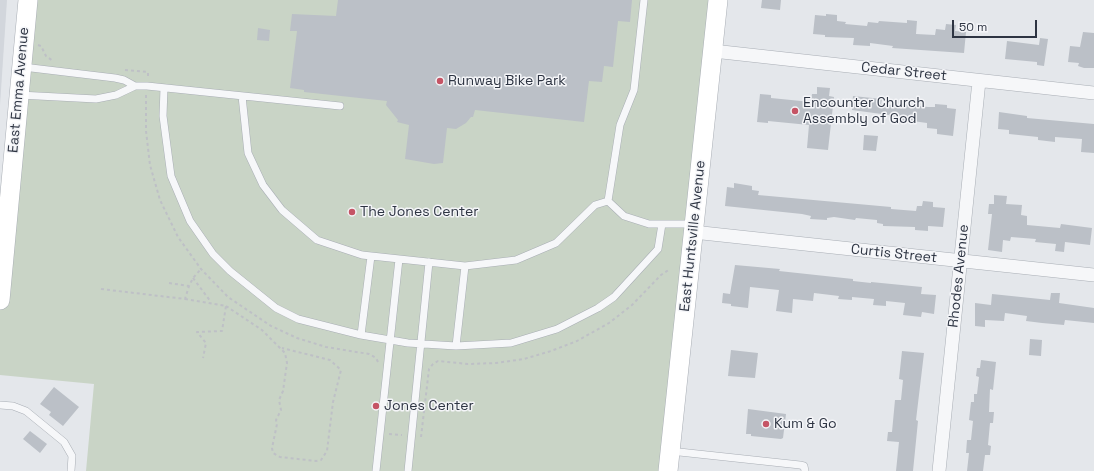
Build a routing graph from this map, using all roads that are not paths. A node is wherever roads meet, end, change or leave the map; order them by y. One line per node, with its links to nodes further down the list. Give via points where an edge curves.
1 (28, 0): 5 (main road, East Emma Avenue)
2 (644, 0): 13 (lane, via 634,90 620,125)
3 (718, 0): 4 (main road, East Huntsville Avenue)
4 (713, 51): 6 (street, Cedar Street); 15 (main road, East Huntsville Avenue)
5 (21, 66): 7 (lane, via 115,78); 10 (main road, East Emma Avenue)
6 (979, 81): 9 (street, Cedar Street); 18 (street, Rhodes Avenue)
7 (135, 86): 8 (lane); 10 (lane, via 116,95 96,99)
8 (164, 88): 11 (lane); 23 (lane, via 163,116 171,176 190,221 213,254 276,308 298,319)
9 (1094, 93)
10 (18, 95): 22 (main road, East Emma Avenue)
11 (242, 96): 12 (lane); 16 (lane, via 248,153 263,185 282,210 318,240)
12 (340, 106)
13 (608, 201): 14 (lane, via 624,216 649,224); 20 (lane, via 595,204 556,243 516,260)
14 (662, 224): 15 (lane); 26 (lane, via 658,249 614,297 598,308 557,329 511,343)
15 (694, 228): 18 (street, Curtis Street); 28 (main road, East Huntsville Avenue)
16 (370, 256): 17 (lane); 23 (lane)
17 (400, 259): 19 (lane); 24 (lane)
18 (961, 261): 21 (street, Curtis Street); 34 (street, Rhodes Avenue)
19 (429, 262): 20 (lane); 25 (lane)
20 (464, 266): 26 (lane)
21 (1094, 275)
22 (0, 300)
23 (361, 335): 24 (lane)
24 (391, 340): 25 (lane); 30 (lane)
25 (420, 344): 26 (lane); 31 (lane)
26 (456, 346)
27 (0, 405): 29 (lane, via 26,411 64,442 72,456)
28 (670, 451): 32 (main road, East Huntsville Avenue); 33 (lane, via 800,465 804,466)
29 (71, 471)
30 (376, 471)
31 (408, 471)
32 (668, 471)
33 (805, 471)
34 (939, 471)

